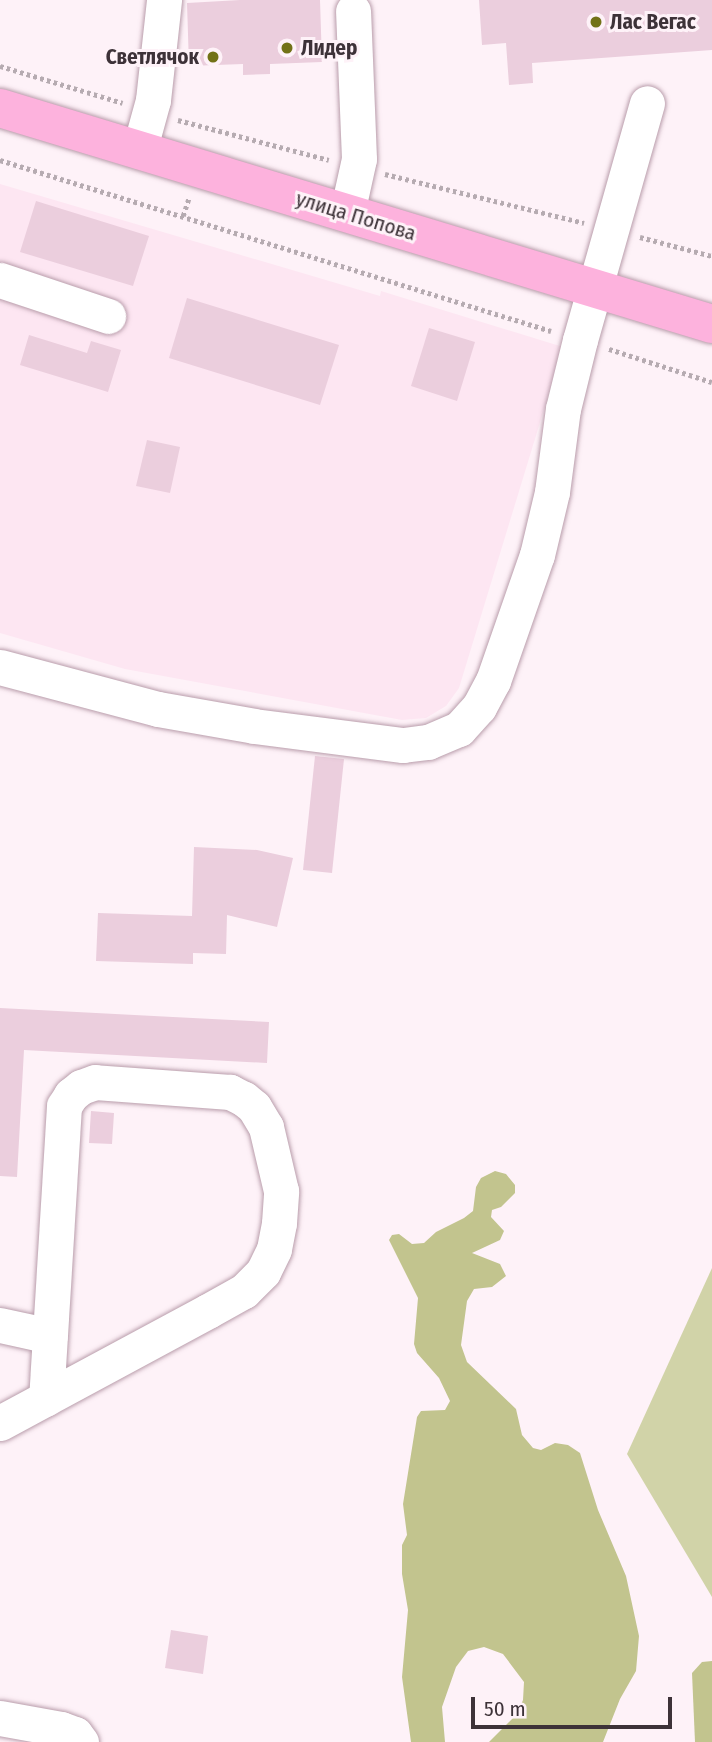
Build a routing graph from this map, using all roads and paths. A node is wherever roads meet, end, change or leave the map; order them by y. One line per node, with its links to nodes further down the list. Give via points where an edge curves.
1 (164, 0): 5 (lane, via 153,100)
2 (353, 11): 7 (lane)
3 (647, 103): 9 (lane)
4 (0, 108): 5 (main road, улица Попова)
5 (139, 151): 8 (main road, улица Попова)
6 (0, 160): 15 (path)
7 (358, 168): 8 (lane); 9 (path)
8 (347, 213): 12 (main road, улица Попова)
9 (610, 229): 10 (path); 12 (lane)
10 (712, 256)
11 (0, 280): 13 (lane)
12 (593, 287): 14 (main road, улица Попова); 15 (lane)
13 (108, 316)
14 (712, 324)
15 (580, 340): 16 (path); 17 (lane, via 537,555 492,681 479,707 459,729 428,742 403,745 254,726 158,709)
16 (712, 382)
17 (0, 667)
18 (0, 1325): 19 (lane)
19 (50, 1336): 20 (lane); 20 (lane, via 64,1106 71,1095 95,1082 230,1093 254,1107 266,1127 281,1191 274,1249 262,1272 244,1291)
20 (46, 1398): 21 (lane)
21 (0, 1423)
22 (0, 1718): 23 (lane, via 61,1729)
23 (81, 1742)

